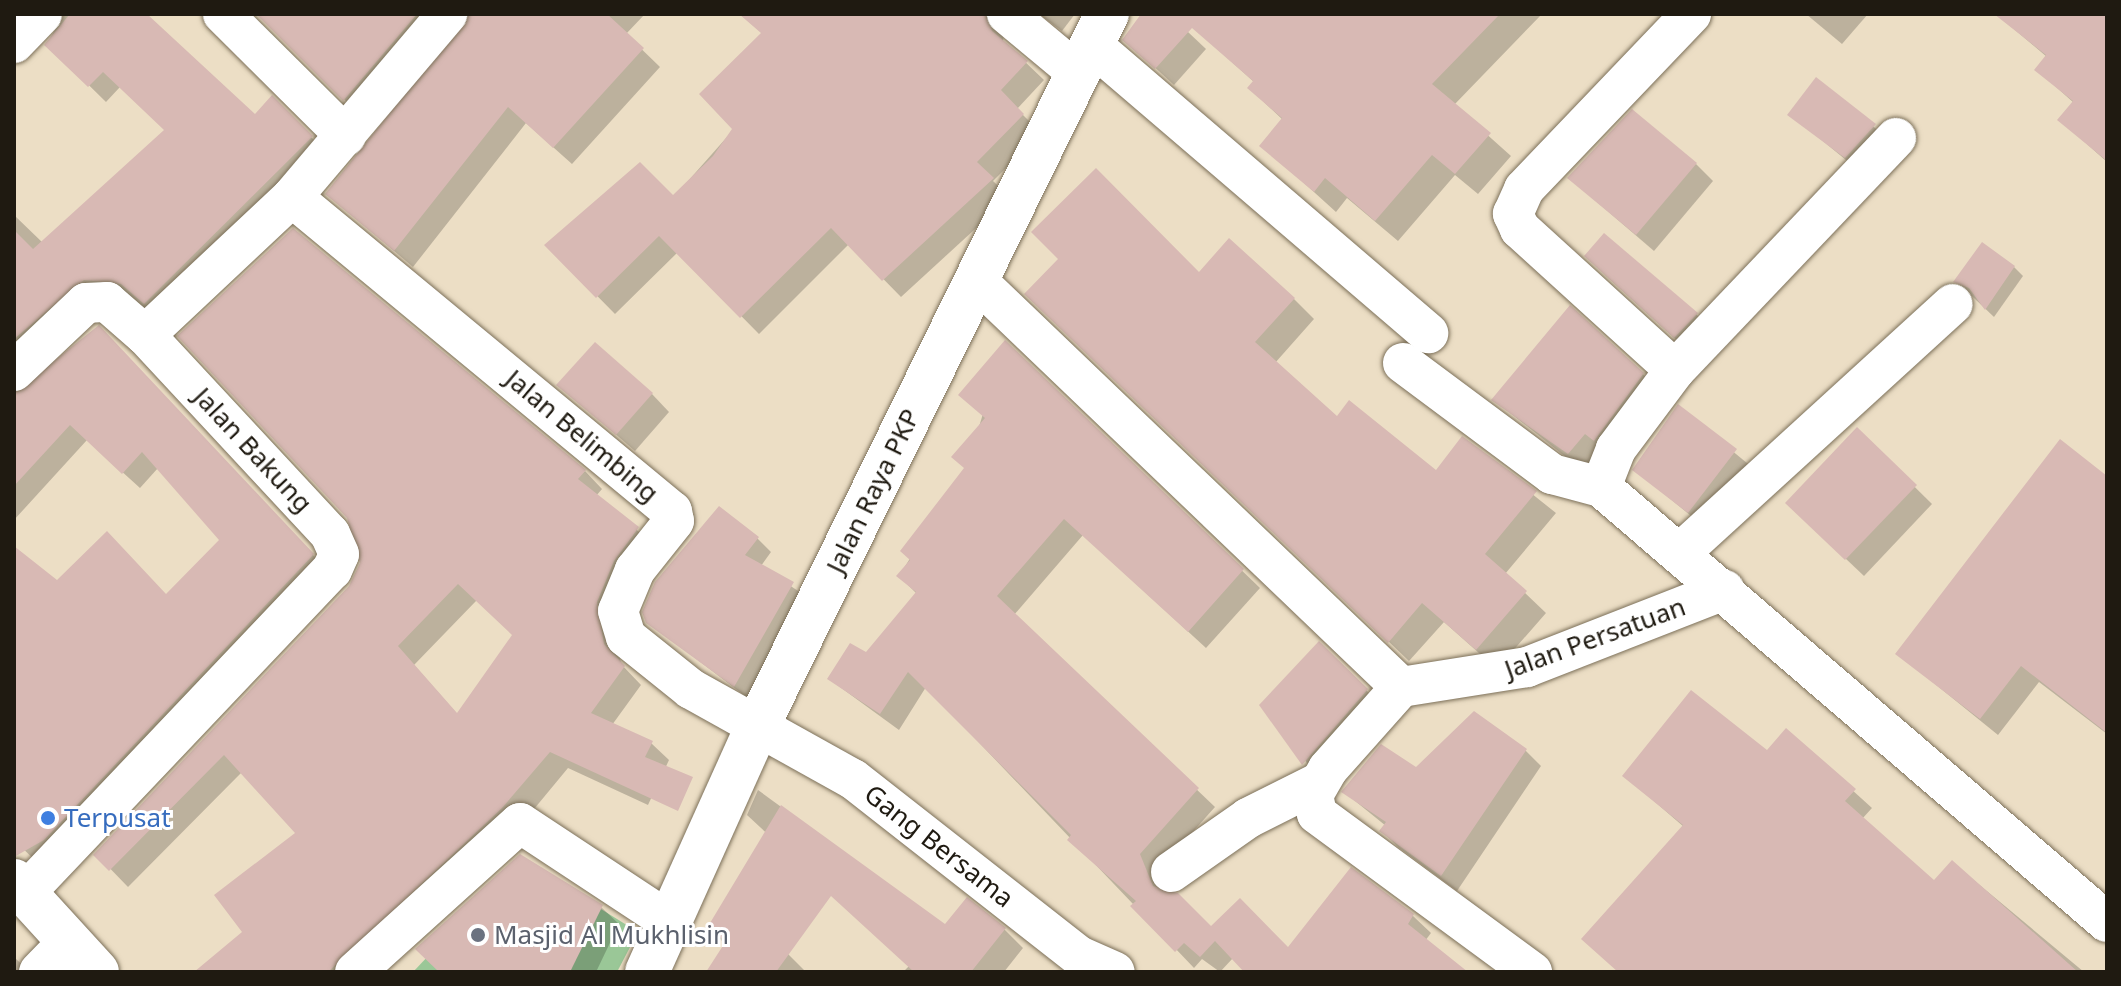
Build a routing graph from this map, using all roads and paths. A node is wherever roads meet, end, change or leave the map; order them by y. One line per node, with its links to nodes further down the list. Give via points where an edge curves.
1 (42, 14): 6 (street)
2 (223, 14): 8 (street)
3 (447, 14): 8 (street)
4 (1007, 14): 7 (street)
5 (1691, 14): 16 (street, via 1524,189 1513,214 1520,229)
6 (14, 43)
7 (1093, 44): 11 (street, Jalan Raya PKP); 13 (street)
8 (346, 136): 10 (street)
9 (1896, 138): 16 (street)
10 (292, 197): 14 (street); 22 (street, Jalan Belimbing, via 672,511 674,521 635,570 618,626 691,689)
11 (977, 281): 21 (street); 22 (street, Jalan Raya PKP)
12 (1953, 304): 19 (street)
13 (1428, 333)
14 (145, 335): 17 (street, via 107,302 86,303); 25 (street, Jalan Bakung, via 315,515 339,554 325,579)
15 (1403, 363): 18 (street, via 1552,474)
16 (1675, 370): 18 (street, via 1616,449)
17 (14, 371)
18 (1601, 487): 19 (street)
19 (1680, 553): 20 (street)
20 (1725, 590): 21 (street, Jalan Persatuan, via 1527,667); 27 (street)
21 (1401, 687): 23 (street)
22 (759, 723): 26 (street, Jalan Raya PKP); 31 (street, Gang Bersama, via 853,779 1079,956)
23 (1320, 782): 24 (street, via 1248,818); 32 (street, via 1313,795 1317,814)
24 (1171, 872)
25 (19, 887): 28 (street)
26 (670, 922): 29 (street, via 520,823); 30 (street, Jalan Raya PKP)
27 (2107, 922)
28 (68, 962)
29 (355, 972)
30 (647, 972)
31 (1115, 972)
32 (1532, 972)

